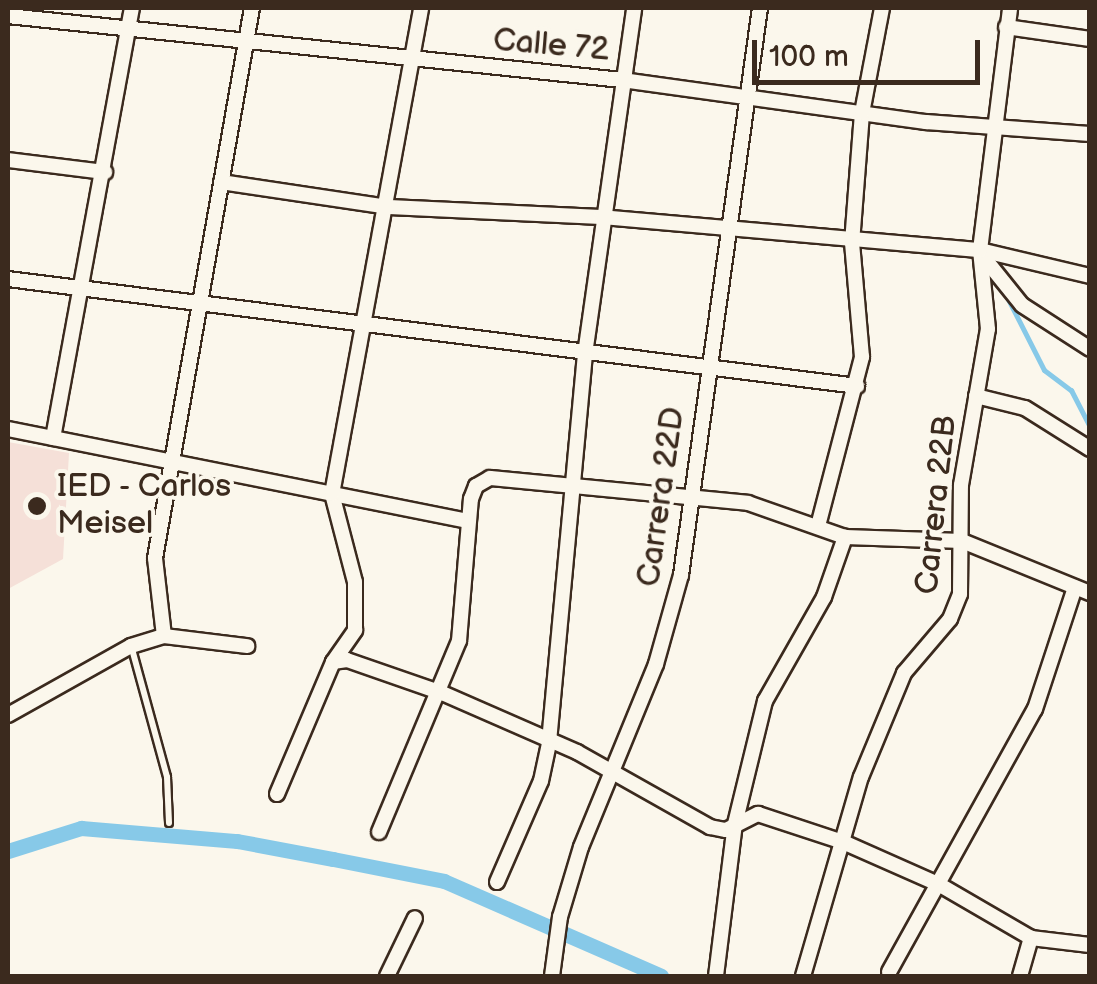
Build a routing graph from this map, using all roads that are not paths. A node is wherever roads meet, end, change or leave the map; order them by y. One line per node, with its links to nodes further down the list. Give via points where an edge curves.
1 (132, 8): 10 (street)
2 (252, 8): 12 (street)
3 (421, 8): 13 (street)
4 (634, 8): 14 (street)
5 (760, 8): 15 (street, Carrera 22D)
6 (882, 8): 16 (street)
7 (1010, 8): 9 (street, Carrera 22B)
8 (8, 16): 10 (street, Calle 72)
9 (1006, 27): 11 (street); 17 (street, Carrera 22B)
10 (128, 33): 12 (street, Calle 72); 20 (street)
11 (1090, 39)
12 (244, 44): 13 (street, Calle 72); 21 (street)
13 (411, 61): 14 (street, Calle 72); 22 (street)
14 (622, 80): 15 (street, Calle 72); 23 (street)
15 (744, 97): 16 (street, Calle 72); 24 (street, Carrera 22D)
16 (862, 113): 17 (street, Calle 72); 25 (street)
17 (992, 129): 18 (street, Calle 72); 26 (street, Carrera 22B)
18 (1090, 134)
19 (8, 160): 20 (street)
20 (104, 172): 29 (street)
21 (220, 182): 22 (street); 30 (street)
22 (389, 208): 23 (street); 31 (street)
23 (602, 218): 24 (street); 33 (street)
24 (726, 228): 25 (street); 34 (street, Carrera 22D)
25 (852, 243): 26 (street); 35 (street, via 863,331)
26 (980, 252): 27 (street); 32 (street, via 1022,305); 36 (street, Carrera 22B, via 988,318)
27 (1090, 276)
28 (8, 279): 29 (street)
29 (84, 291): 30 (street); 38 (street)
30 (200, 302): 31 (street); 40 (street)
31 (368, 324): 33 (street); 42 (street)
32 (1090, 349)
33 (585, 354): 34 (street); 41 (street)
34 (708, 370): 35 (street); 43 (street, Carrera 22D)
35 (857, 386): 45 (street)
36 (976, 396): 39 (street, via 1025,408); 47 (street, Carrera 22B, via 960,485)
37 (8, 429): 38 (street)
38 (53, 438): 40 (street)
39 (1090, 449)
40 (172, 462): 42 (street); 49 (street, via 156,558)
41 (572, 484): 43 (street); 44 (street, via 490,478 476,486); 55 (street)
42 (332, 494): 44 (street); 52 (street, via 358,607 355,630)
43 (692, 496): 45 (street, via 748,503); 56 (street, Carrera 22D, via 668,630)
44 (468, 521): 53 (street, via 459,641)
45 (818, 526): 46 (street)
46 (845, 537): 47 (street); 59 (street, via 810,624 774,677)
47 (962, 542): 48 (street); 61 (street, Carrera 22B, via 956,608 904,673)
48 (1082, 590): 63 (street, via 1035,709)
49 (164, 636): 50 (street); 51 (street)
50 (131, 646): 54 (street); 58 (lane, via 167,777)
51 (246, 646)
52 (333, 662): 53 (street, via 347,660); 57 (street)
53 (442, 694): 55 (street); 60 (street, via 421,723)
54 (8, 716)
55 (550, 742): 56 (street); 62 (street, via 541,780)
56 (612, 771): 59 (street, via 710,828); 69 (street, Carrera 22D, via 560,917)
57 (277, 794)
58 (170, 823)
59 (735, 824): 61 (street, via 758,814); 70 (street)
60 (378, 832)
61 (843, 842): 63 (street); 71 (street, Carrera 22B)
62 (497, 882)
63 (940, 885): 65 (street); 67 (street)
64 (415, 918): 68 (street)
65 (1031, 938): 66 (street); 72 (street)
66 (1090, 946)
67 (888, 972)
68 (387, 976)
69 (552, 976)
70 (718, 976)
71 (804, 976)
72 (1020, 976)

